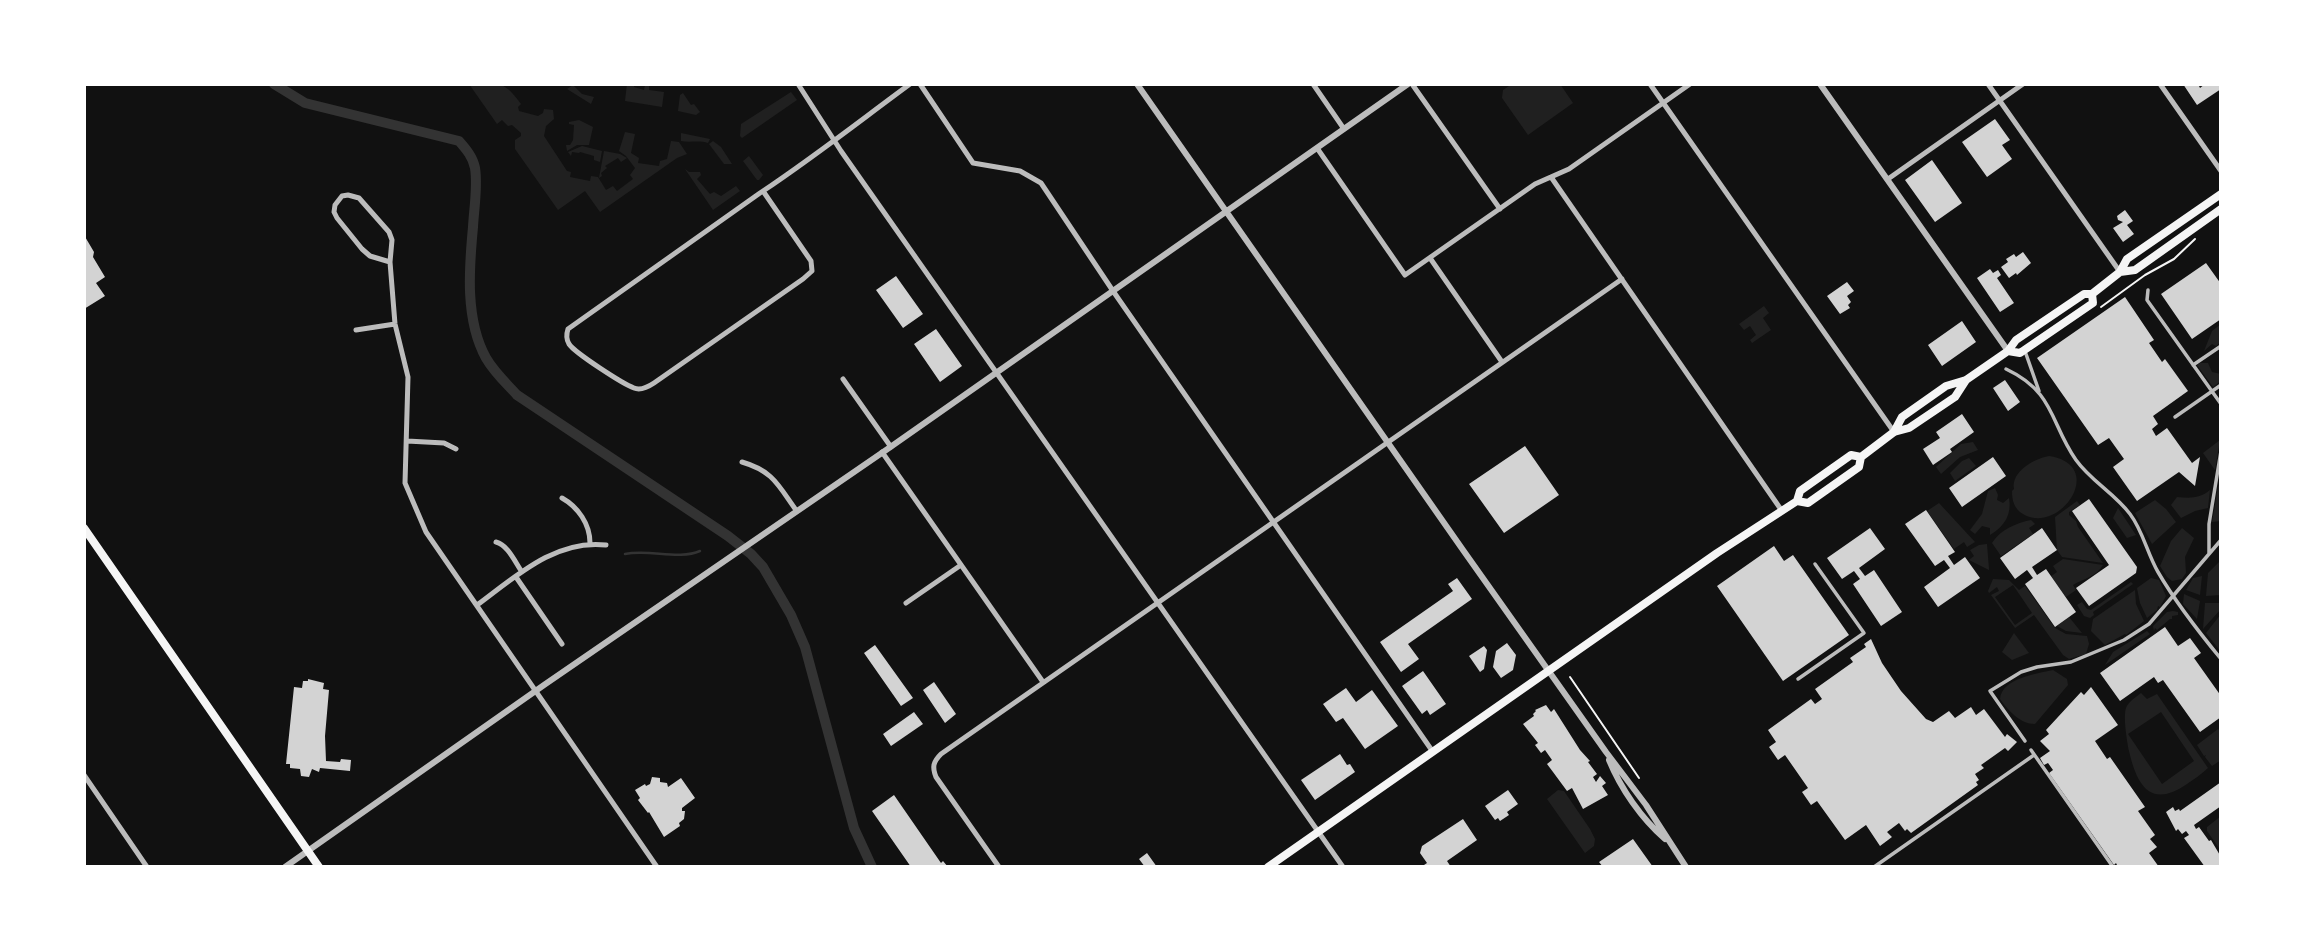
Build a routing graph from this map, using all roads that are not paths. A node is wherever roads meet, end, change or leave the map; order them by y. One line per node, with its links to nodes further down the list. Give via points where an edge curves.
1 (798, 84): 16 (street)
2 (910, 84): 16 (street)
3 (920, 84): 31 (street, via 973,163 1020,171 1041,183)
4 (1137, 84): 25 (street)
5 (1313, 84): 15 (street)
6 (1410, 84): 15 (street); 23 (street)
7 (1650, 84): 14 (street)
8 (1690, 84): 14 (street)
9 (1820, 84): 20 (street)
10 (1988, 84): 13 (street)
11 (2024, 84): 13 (street)
12 (2160, 84): 18 (street)
13 (2000, 100): 20 (street); 28 (street)
14 (1663, 103): 19 (street); 49 (street)
15 (1344, 129): 17 (street)
16 (835, 141): 21 (street); 41 (street)
17 (1317, 148): 25 (street); 26 (street, via 1405,275)
18 (2221, 171)
19 (1551, 177): 23 (street); 29 (street)
20 (1888, 179): 36 (street)
21 (763, 191): 21 (street, via 811,261 811,271 803,279 643,389 623,382 568,343 568,329)
22 (2221, 194): 28 (main road, via 2127,260)
23 (1500, 209): 26 (street)
24 (2221, 209): 28 (main road, via 2134,270)
25 (1226, 212): 31 (street); 51 (street)
26 (1430, 258): 38 (street)
27 (390, 261): 27 (street, via 389,232 359,198 342,196 335,205 337,218 370,256); 33 (street)
28 (2120, 272): 32 (main road)
29 (1622, 279): 38 (street); 61 (street)
30 (2148, 290): 39 (street, via 2147,300)
31 (1113, 291): 41 (street); 62 (street)
32 (2092, 294): 36 (main road, via 2084,294 2036,325); 36 (main road, via 2093,303 2020,353)
33 (395, 324): 34 (street); 50 (street, via 408,377)
34 (356, 330)
35 (2221, 346): 39 (street)
36 (2008, 351): 43 (main road)
37 (2026, 354): 46 (street)
38 (1502, 362): 51 (street)
39 (2193, 365): 45 (street)
40 (2006, 369): 46 (street)
41 (997, 373): 52 (street); 75 (street)
42 (843, 379): 52 (street)
43 (1966, 380): 49 (main road, via 1955,397 1909,428); 49 (main road, via 1946,386 1902,417)
44 (2221, 385): 45 (street)
45 (2212, 391): 47 (street); 48 (street)
46 (2040, 393): 73 (street, via 2078,463 2131,515)
47 (2221, 404)
48 (2175, 417)
49 (1894, 432): 56 (main road)
50 (407, 441): 53 (street, via 444,443); 76 (street, via 404,471 410,497 426,532)
51 (1387, 442): 62 (street); 79 (street)
52 (891, 447): 55 (street)
53 (456, 449)
54 (2221, 451): 68 (street, via 2210,513)
55 (882, 452): 60 (street); 70 (street)
56 (1861, 457): 59 (main road, via 1851,455 1800,491); 59 (main road, via 1859,467 1808,503)
57 (742, 462): 60 (street, via 762,468)
58 (562, 498): 66 (street, via 576,507)
59 (1797, 501): 61 (main road)
60 (796, 510): 82 (street)
61 (1782, 511): 79 (main road)
62 (1273, 522): 75 (street); 84 (street)
63 (84, 528): 87 (main road)
64 (2221, 540): 68 (street)
65 (496, 542): 71 (street)
66 (590, 543): 67 (street); 71 (street, via 556,551)
67 (606, 545)
68 (2209, 553): 73 (street)
69 (1815, 564): 80 (street, via 1864,633)
70 (961, 565): 74 (street); 81 (street)
71 (522, 572): 72 (street)
72 (516, 577): 76 (street); 77 (street)
73 (2173, 595): 78 (street); 83 (street, via 2149,624 2124,640 2071,662 2021,672 1990,691)
74 (906, 603)
75 (1157, 603): 81 (street); 86 (street)
76 (477, 605): 82 (street)
77 (562, 644)
78 (2221, 659)
79 (1549, 671): 84 (main road); 95 (street)
80 (1798, 679)
81 (1043, 682): 92 (street, via 934,761 936,777)
82 (536, 691): 87 (street); 91 (street)
83 (2025, 741)
84 (1433, 752): 86 (main road)
85 (84, 775): 88 (street)
86 (1318, 832): 93 (main road); 94 (street)
87 (308, 851): 89 (street); 90 (main road)
88 (147, 867)
89 (285, 867)
90 (318, 867)
91 (657, 867)
92 (999, 867)
93 (1268, 867)
94 (1343, 867)
95 (1686, 867)
96 (1874, 867): 97 (street, via 2033,752)
97 (2113, 867)

